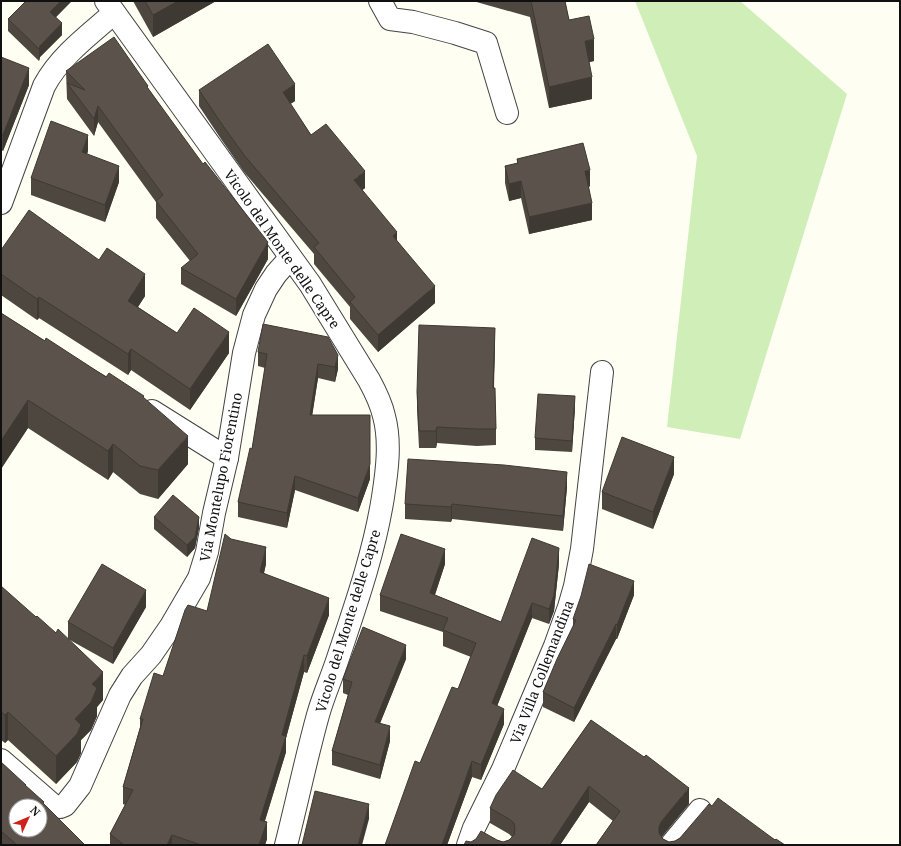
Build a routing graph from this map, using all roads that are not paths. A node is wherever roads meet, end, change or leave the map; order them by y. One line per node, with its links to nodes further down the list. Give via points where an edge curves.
1 (110, 7): 4 (street, via 49,77); 5 (street, Vicolo del Monte delle Capre)
2 (385, 10): 3 (street, via 413,22 486,43)
3 (507, 113)
4 (1, 202)
5 (290, 258): 8 (street, Via Montelupo Fiorentino, via 266,289 254,316 244,353); 12 (street, Vicolo del Monte delle Capre, via 310,284 377,395 384,415 388,457 372,554 318,715)
6 (602, 372): 11 (street, Via Villa Collemandina, via 582,549 569,607)
7 (134, 399): 8 (street)
8 (227, 458): 9 (street, Via Montelupo Fiorentino, via 199,578 171,626 151,655 132,676 120,696 80,786 65,805 54,806)
9 (1, 760)
10 (700, 810): 13 (street)
11 (478, 837)
12 (286, 845)
13 (671, 845)

